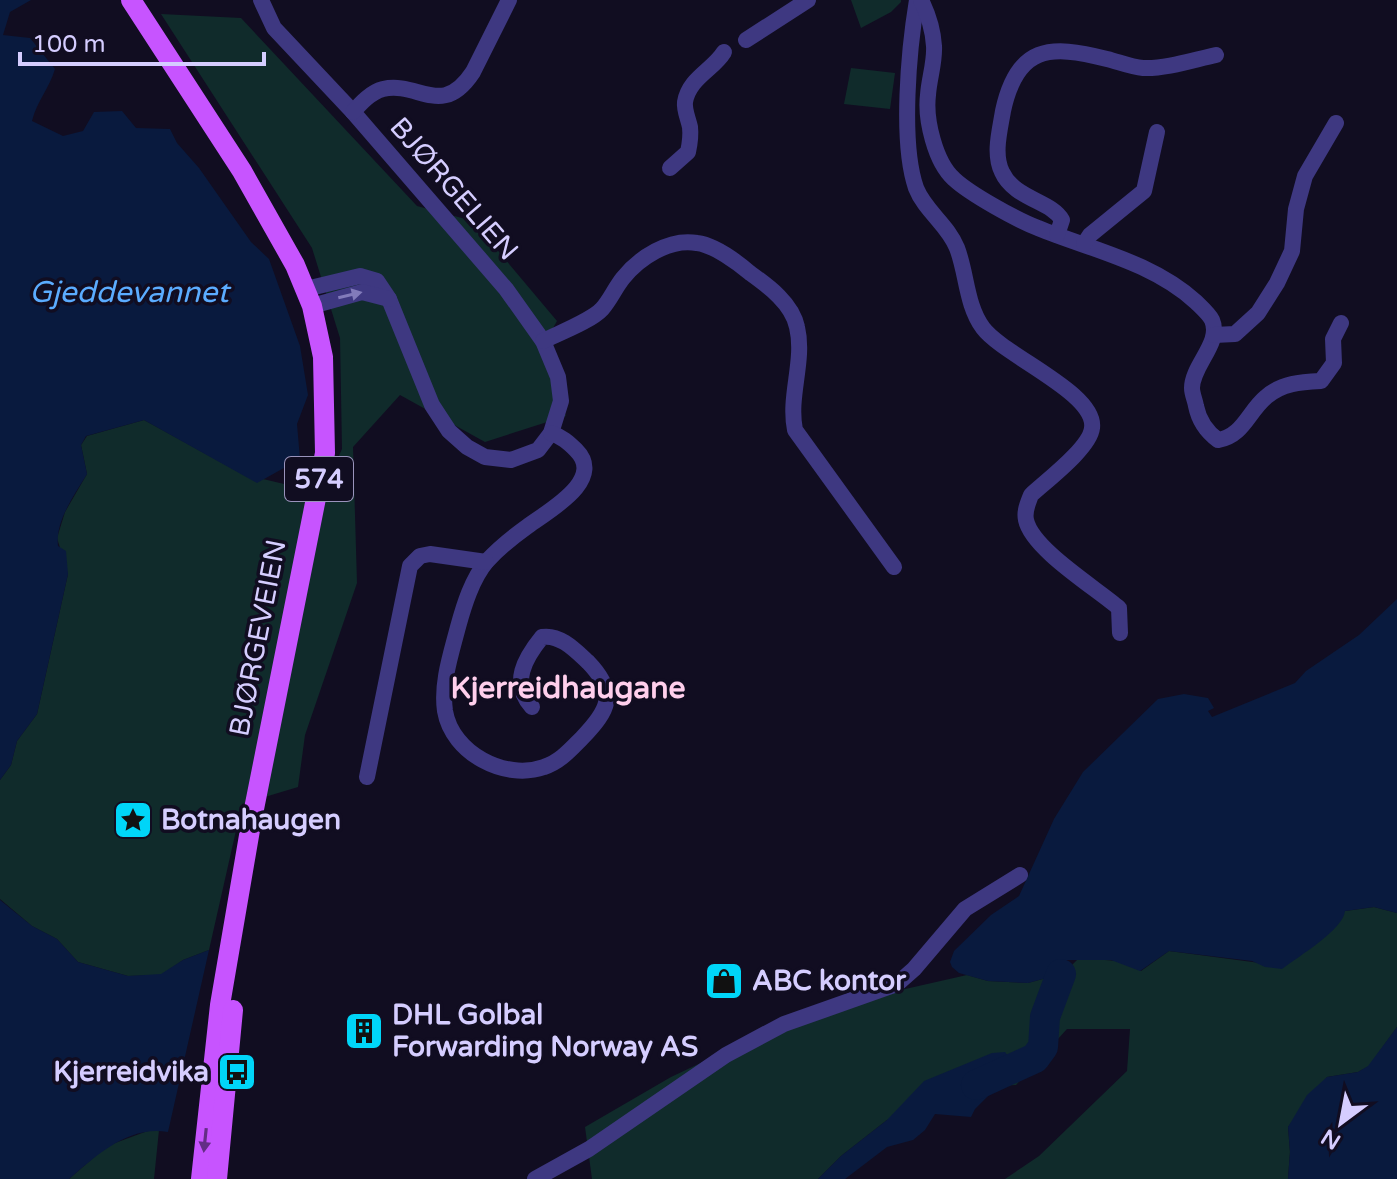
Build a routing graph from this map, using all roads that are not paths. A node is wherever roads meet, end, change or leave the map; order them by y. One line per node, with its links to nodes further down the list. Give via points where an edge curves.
1 (131, 0): 7 (main road, BJØRGEVEIEN / 574)
2 (143, 0): 7 (main road, BJØRGEVEIEN / 574)
3 (261, 0): 11 (street, BJØRGELIEN, via 274,28)
4 (509, 0): 11 (street, via 473,72 456,91 432,97 379,89)
5 (808, 0): 8 (street)
6 (919, 0): 15 (street, via 928,14 934,47 927,99 937,151 953,178 1011,215); 24 (street, via 907,121 916,188 958,250 981,326 1006,350 1077,398 1091,418 1087,441 1031,495 1025,518 1038,540 1075,576 1119,608)
7 (153, 33): 17 (main road, BJØRGEVEIEN / 574, via 242,171)
8 (746, 40)
9 (724, 52): 14 (street, via 688,92 688,152)
10 (1216, 55): 15 (street, via 1143,68 1062,49 1029,58 1015,73 998,141 1001,171 1015,189 1058,212 1062,220)
11 (353, 112): 20 (street, BJØRGELIEN, via 506,289)
12 (1336, 123): 19 (street, via 1305,176 1292,251 1277,283 1258,313 1235,334)
13 (1157, 132): 16 (street, via 1144,191)
14 (670, 168)
15 (1057, 235): 16 (street)
16 (1084, 244): 19 (street, via 1152,270 1180,288 1212,320)
17 (309, 298): 21 (street, via 360,276 377,281 432,405 467,447 485,457 511,460 538,450); 28 (main road, BJØRGEVEIEN / 574, via 323,357 325,453 251,824)
18 (1341, 323): 19 (street, via 1333,339 1334,363 1321,381 1290,383 1266,398 1238,432 1218,440 1207,432 1192,386)
19 (1214, 335)
20 (543, 341): 21 (street, BJØRGELIEN, via 558,377 561,401); 23 (street, via 600,311 637,263 669,247 697,243 748,271 782,298 797,323 795,430)
21 (551, 433): 22 (street, via 563,437 580,455 582,477 567,497)
22 (486, 562): 25 (street, via 463,610 444,686 445,715 472,753 497,766 531,770 559,760 574,747 605,710 608,695 598,674 567,644 542,637 522,668 523,698); 26 (street, via 430,554 410,566)
23 (894, 567)
24 (1120, 633)
25 (532, 707)
26 (367, 777)
27 (1020, 875): 31 (street, via 965,909 897,984 784,1024 721,1057 589,1149)
28 (229, 963): 29 (main road, BJØRGEVEIEN / 574, one-way to 29); 30 (main road, BJØRGEVEIEN / 574, via 233,1011)
29 (201, 1179)
30 (217, 1179)
31 (535, 1179)

